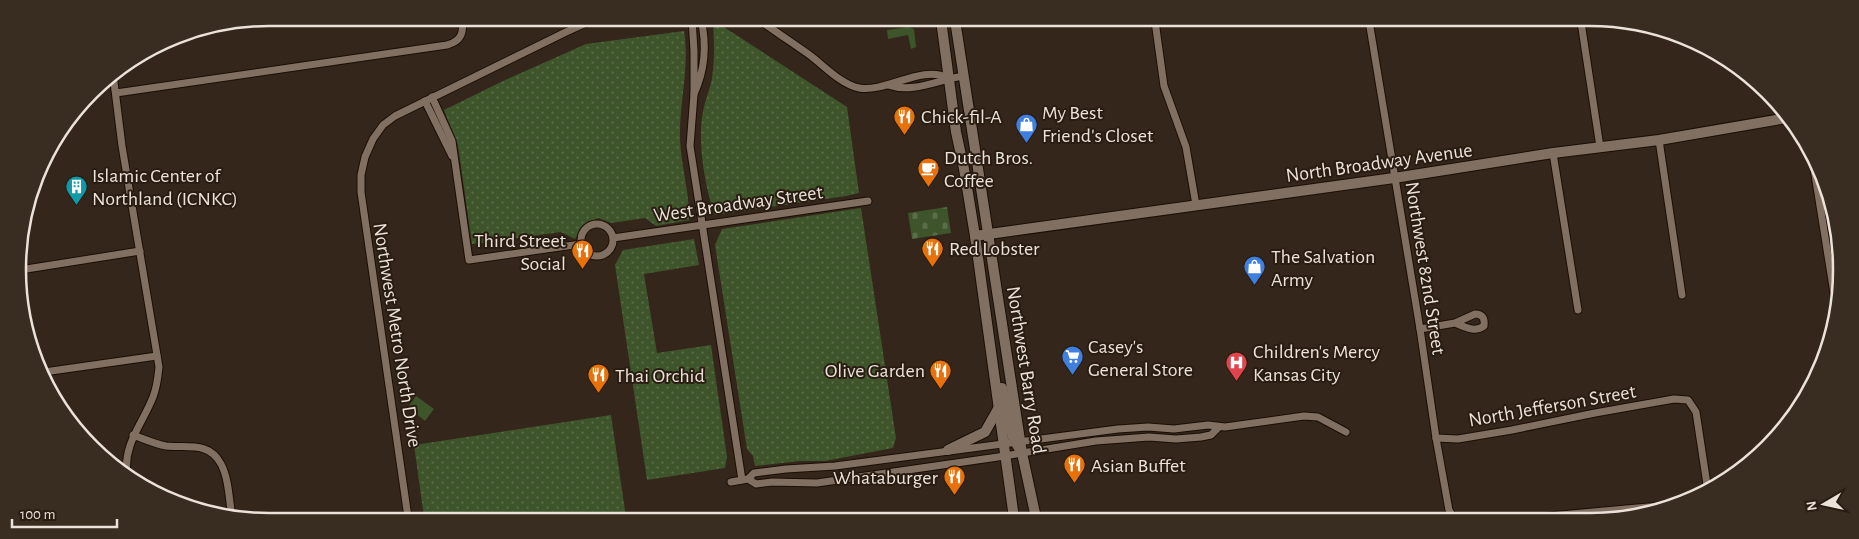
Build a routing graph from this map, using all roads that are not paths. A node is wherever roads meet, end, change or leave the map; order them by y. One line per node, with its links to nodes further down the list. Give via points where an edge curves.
1 (463, 26): 14 (street, via 457,42 447,45)
2 (579, 26): 16 (street, Northwest Metro North Drive)
3 (692, 26): 15 (street)
4 (702, 26): 15 (street, via 705,63)
5 (768, 26): 12 (street, via 830,71 860,88 939,73)
6 (942, 26): 12 (main road, Northwest Barry Road)
7 (956, 26): 11 (main road, Northwest Barry Road)
8 (1156, 26): 24 (street, via 1164,86 1186,147)
9 (1370, 26): 21 (street, Northwest 82nd Street)
10 (1582, 26): 19 (street)
11 (964, 76): 12 (street); 26 (main road, Northwest Barry Road)
12 (948, 78): 27 (main road, Northwest Barry Road)
13 (114, 83): 14 (street)
14 (116, 93): 32 (street)
15 (694, 94): 25 (street, via 690,146)
16 (429, 99): 29 (street, via 452,141 469,260); 56 (street, Northwest Metro North Drive, via 383,125 365,157 361,176 362,210)
17 (1780, 119): 18 (main road, North Broadway Avenue)
18 (1659, 140): 19 (main road, North Broadway Avenue); 35 (street)
19 (1600, 147): 20 (main road, North Broadway Avenue)
20 (1553, 153): 21 (main road, North Broadway Avenue); 36 (street)
21 (1394, 178): 24 (main road, North Broadway Avenue); 38 (street, Northwest 82nd Street)
22 (1816, 182): 30 (street)
23 (868, 201): 25 (street, West Broadway Street)
24 (1196, 206): 26 (main road, North Broadway Avenue)
25 (702, 225): 28 (street, West Broadway Street); 51 (street)
26 (988, 234): 27 (main road, North Broadway Avenue); 47 (main road, Northwest Barry Road)
27 (975, 236): 40 (main road, Northwest Barry Road)
28 (613, 238): 29 (street, via 611,248 600,256 589,255); 29 (street, via 606,227 594,224 584,231)
29 (581, 244)
30 (1827, 247): 31 (street); 34 (street)
31 (1832, 247)
32 (140, 251): 33 (street); 39 (street)
33 (26, 269)
34 (1832, 281)
35 (1682, 296)
36 (1578, 310)
37 (1455, 323): 38 (street)
38 (1420, 329): 46 (street, Northwest 82nd Street)
39 (157, 356): 41 (street); 45 (street, via 156,390)
40 (993, 369): 42 (main road, Northwest Barry Road); 47 (main road, via 1001,384)
41 (49, 371)
42 (999, 408): 47 (main road, Northwest Barry Road); 48 (main road, via 985,432)
43 (1219, 427): 44 (street, via 1304,416 1318,417); 47 (street, via 1118,429); 47 (street, via 1211,435 1201,437 1117,438)
44 (1346, 432)
45 (133, 435): 50 (street); 55 (street, via 168,446 202,447 216,456 224,470)
46 (1436, 438): 53 (street, North Jefferson Street, via 1458,439 1674,399 1688,400 1696,412); 59 (street, Northwest 82nd Street)
47 (1016, 445): 48 (street); 49 (main road, Northwest Barry Road); 49 (street); 58 (main road, Northwest Barry Road)
48 (948, 450): 51 (street, via 835,466 754,473)
49 (1006, 455): 51 (street, via 817,483 756,484); 57 (main road, Northwest Barry Road)
50 (127, 467)
51 (745, 480): 52 (street)
52 (731, 482)
53 (1707, 482)
54 (1637, 508): 60 (street)
55 (231, 510)
56 (407, 513)
57 (1013, 513)
58 (1035, 513)
59 (1451, 513)
60 (1581, 513)

